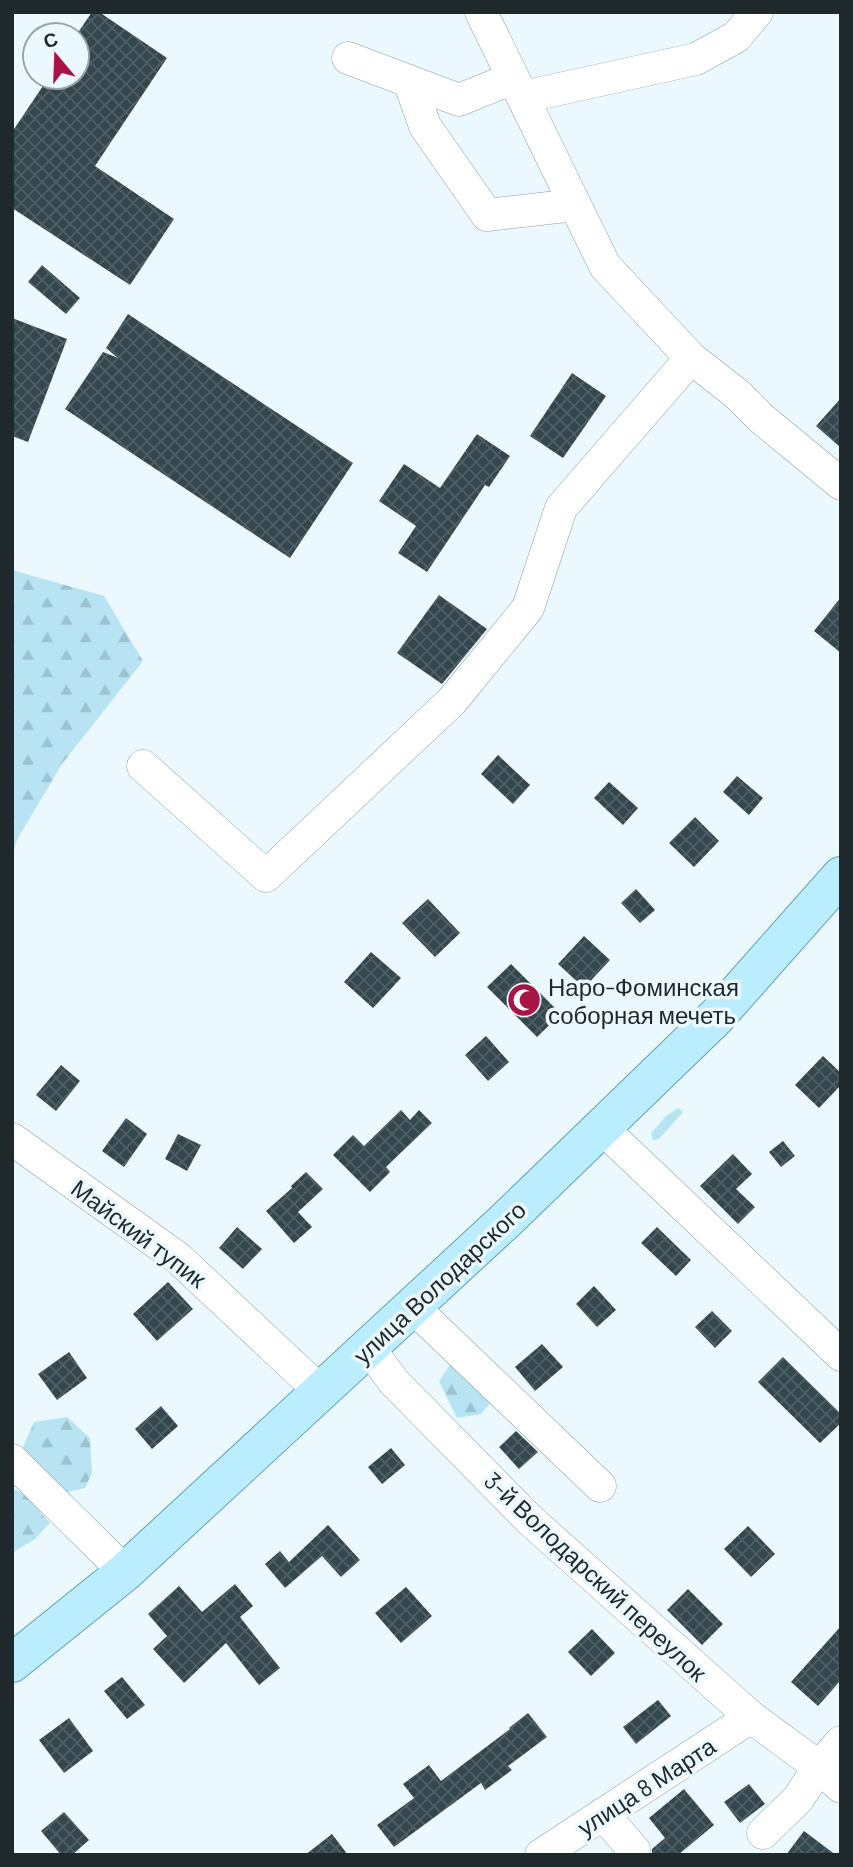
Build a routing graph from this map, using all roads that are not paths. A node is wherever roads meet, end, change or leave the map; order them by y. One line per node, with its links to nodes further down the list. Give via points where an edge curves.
1 (757, 12): 5 (street, via 736,37 696,59)
2 (475, 16): 5 (street)
3 (348, 58): 4 (street)
4 (409, 81): 5 (street, via 459,100); 6 (street, via 425,126 487,215)
5 (518, 88): 6 (street)
6 (575, 205): 7 (street, via 605,266)
7 (691, 358): 8 (street); 9 (street, via 561,508 528,608 461,691 266,876)
8 (841, 484)
9 (143, 766)
10 (841, 876): 11 (main road, улица Володарского, via 716,1017)
11 (602, 1128): 13 (main road, улица Володарского); 15 (street)
12 (12, 1139): 16 (street, Майский тупик, via 178,1258)
13 (413, 1307): 14 (main road, улица Володарского); 18 (street)
14 (369, 1348): 16 (main road, улица Володарского); 21 (street, 3-й Володарский переулок, via 394,1382 530,1520)
15 (841, 1355)
16 (321, 1392): 19 (main road, улица Володарского)
17 (12, 1460): 19 (street)
18 (600, 1486)
19 (125, 1572): 20 (main road, улица Володарского)
20 (12, 1663)
21 (751, 1717): 23 (street, 3-й Володарский переулок); 25 (street, улица 8 Марта)
22 (841, 1742): 23 (street)
23 (831, 1778): 24 (street); 26 (street, via 798,1799)
24 (811, 1805)
25 (603, 1814): 27 (street); 28 (street, улица 8 Марта)
26 (763, 1833)
27 (634, 1850)
28 (544, 1854)

